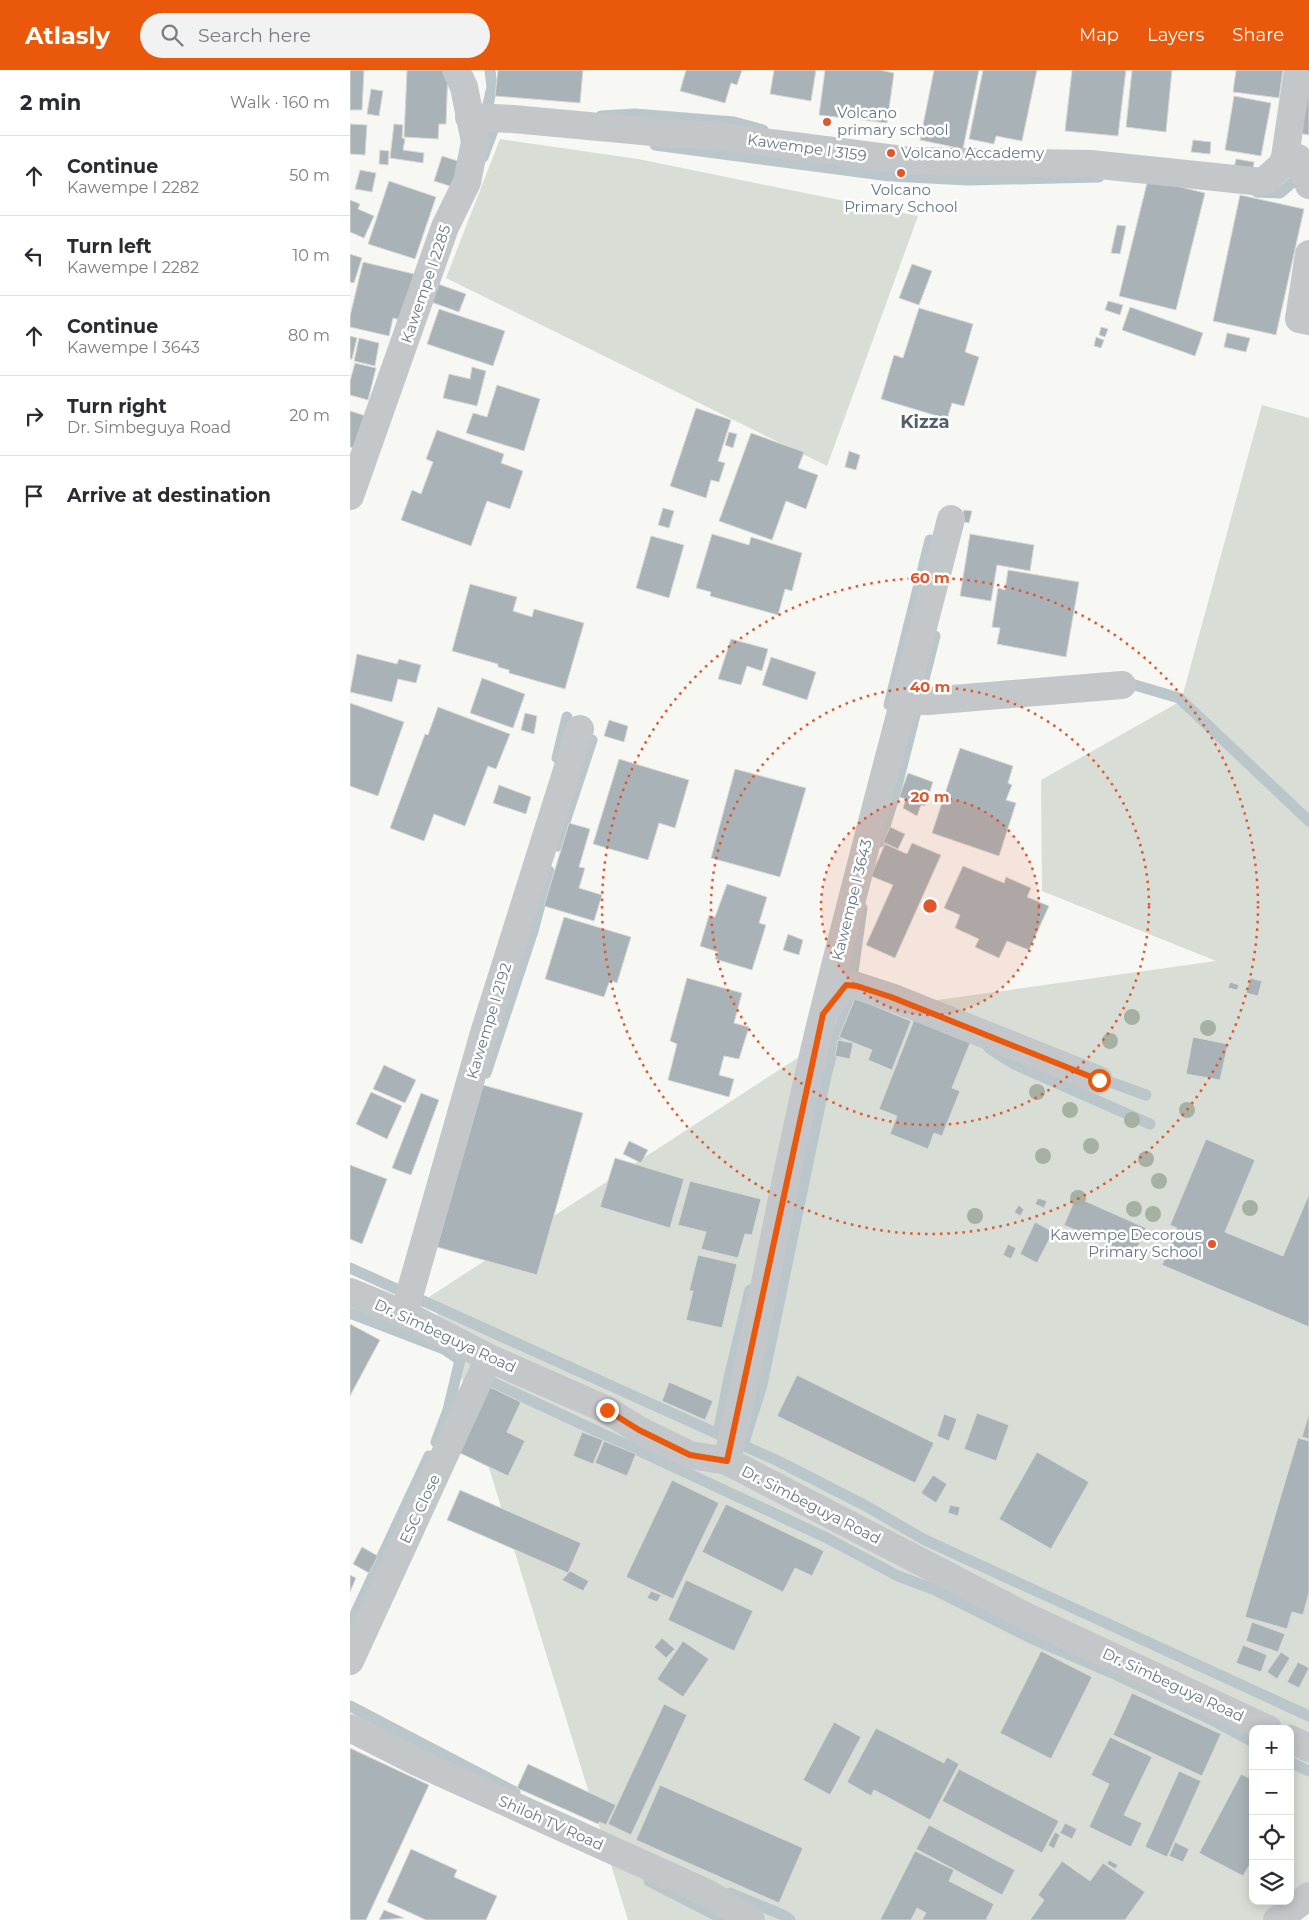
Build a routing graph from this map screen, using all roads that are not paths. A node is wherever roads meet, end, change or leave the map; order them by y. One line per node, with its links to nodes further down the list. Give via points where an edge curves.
1 (456, 70): 3 (street, Kawempe I 2285, via 464,86)
2 (1298, 70): 4 (street)
3 (469, 117): 4 (street, Kawempe I 3159, via 709,135 912,161 1090,164 1263,182); 8 (street, Kawempe I 2285, via 475,142 467,182 445,227)
4 (1297, 157): 5 (street)
5 (1309, 185)
6 (1309, 254): 7 (street, via 1299,319)
7 (1309, 321)
8 (350, 496)
9 (952, 519): 11 (street, Kawempe I 3643)
10 (1122, 685): 11 (street)
11 (905, 701): 13 (street, Kawempe I 3643)
12 (580, 729): 16 (street, Kawempe I 2192, via 484,1033)
13 (823, 1014): 14 (street, via 846,985 857,986); 18 (street, Kawempe I 3643)
14 (1099, 1080)
15 (350, 1292): 16 (street, Dr. Simbeguya Road)
16 (404, 1314): 17 (street, Dr. Simbeguya Road)
17 (489, 1358): 18 (street, Dr. Simbeguya Road, via 607,1410 690,1455); 19 (street, ESC Close)
18 (727, 1461): 20 (street, Dr. Simbeguya Road, via 1028,1617)
19 (350, 1661)
20 (1259, 1725)
21 (350, 1728): 25 (street, Shiloh TV Road, via 417,1762 707,1893)
22 (1294, 1741): 23 (street)
23 (1309, 1748)
24 (1309, 1896): 26 (street)
25 (751, 1920)
26 (1277, 1920)

